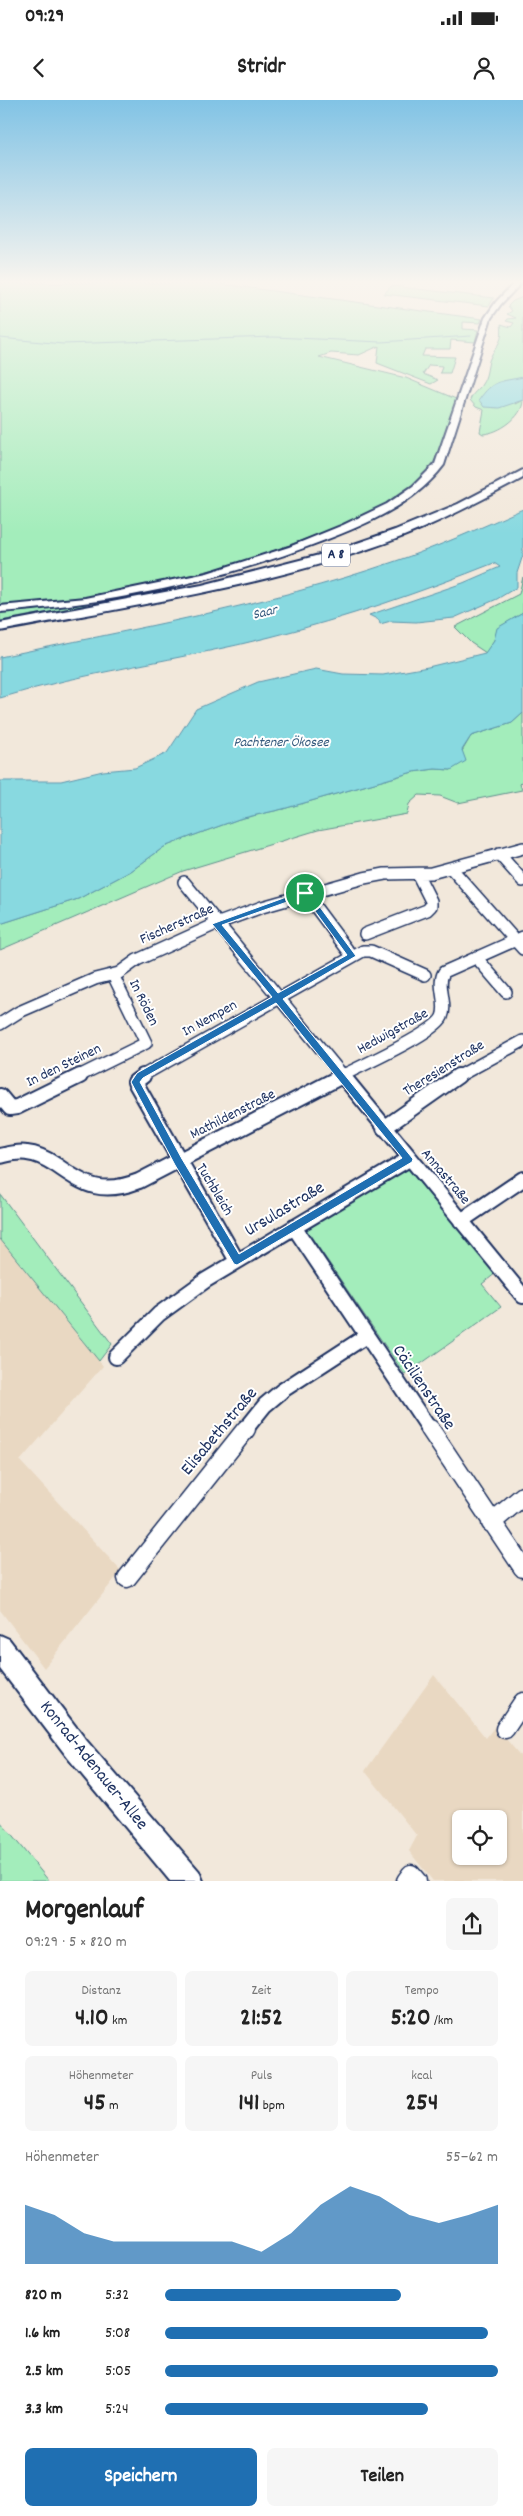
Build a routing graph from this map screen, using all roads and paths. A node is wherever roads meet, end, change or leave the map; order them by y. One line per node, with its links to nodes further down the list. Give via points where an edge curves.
1 (472, 366): 4 (main road, via 439,465 424,483 403,499 355,524 222,572 113,597)
2 (523, 473): 5 (highway, A 8, via 433,519 337,554 260,576)
3 (523, 481): 5 (highway, A 8, via 441,523 304,570 190,599)
4 (0, 608)
5 (3, 632)
6 (523, 848): 7 (street, Fischerstraße)
7 (499, 854): 8 (street, Fischerstraße); 10 (street)
8 (451, 868): 9 (street, Fischerstraße); 15 (street)
9 (418, 875): 12 (street, Fischerstraße, via 385,874); 14 (street, via 431,906)
10 (523, 881)
11 (184, 882): 13 (street, Annastraße)
12 (305, 893): 13 (street, Fischerstraße); 16 (street)
13 (216, 924): 18 (street, Fischerstraße, via 137,960); 21 (street, Annastraße)
14 (364, 934)
15 (520, 942): 17 (street, Hedwigstraße)
16 (352, 956): 19 (street, via 372,951); 21 (street, In Nempen)
17 (476, 957): 20 (street); 25 (street, Hedwigstraße, via 444,972 441,977 445,1014 442,1021)
18 (113, 975): 22 (street, Fischerstraße, via 20,1012); 24 (street, In Röden)
19 (425, 975)
20 (506, 992)
21 (277, 998): 25 (street, Annastraße); 30 (street, In Nempen, via 158,1065 135,1082)
22 (0, 1024)
23 (523, 1041): 27 (street, Theresienstraße, via 460,1074)
24 (146, 1043): 26 (street, In den Steinen, via 17,1106 6,1106)
25 (343, 1077): 27 (street, Annastraße); 30 (street, Mathildenstraße)
26 (0, 1096)
27 (384, 1128): 29 (street, Annastraße)
28 (0, 1156): 30 (street, Mathildenstraße, via 22,1151 35,1153 84,1183 105,1189 127,1186)
29 (409, 1159): 32 (street, Annastraße); 33 (street, Ursulastraße)
30 (179, 1162): 34 (street, Tuchbleich)
31 (523, 1179): 32 (street)
32 (461, 1221): 35 (street, Annastraße)
33 (294, 1227): 34 (street, Ursulastraße); 36 (street, Cäcilienstraße)
34 (237, 1261): 37 (street, Ursulastraße, via 159,1314)
35 (523, 1296)
36 (366, 1336): 39 (street, Cäcilienstraße); 41 (street, Elisabethstraße, via 265,1405)
37 (116, 1357)
38 (523, 1496): 39 (street)
39 (491, 1522): 40 (street, Cäcilienstraße)
40 (523, 1568)
41 (127, 1578)
42 (0, 1648): 45 (main road, Konrad-Adenauer-Allee, via 78,1749)
43 (523, 1702): 44 (street)
44 (505, 1729)
45 (189, 1881)

